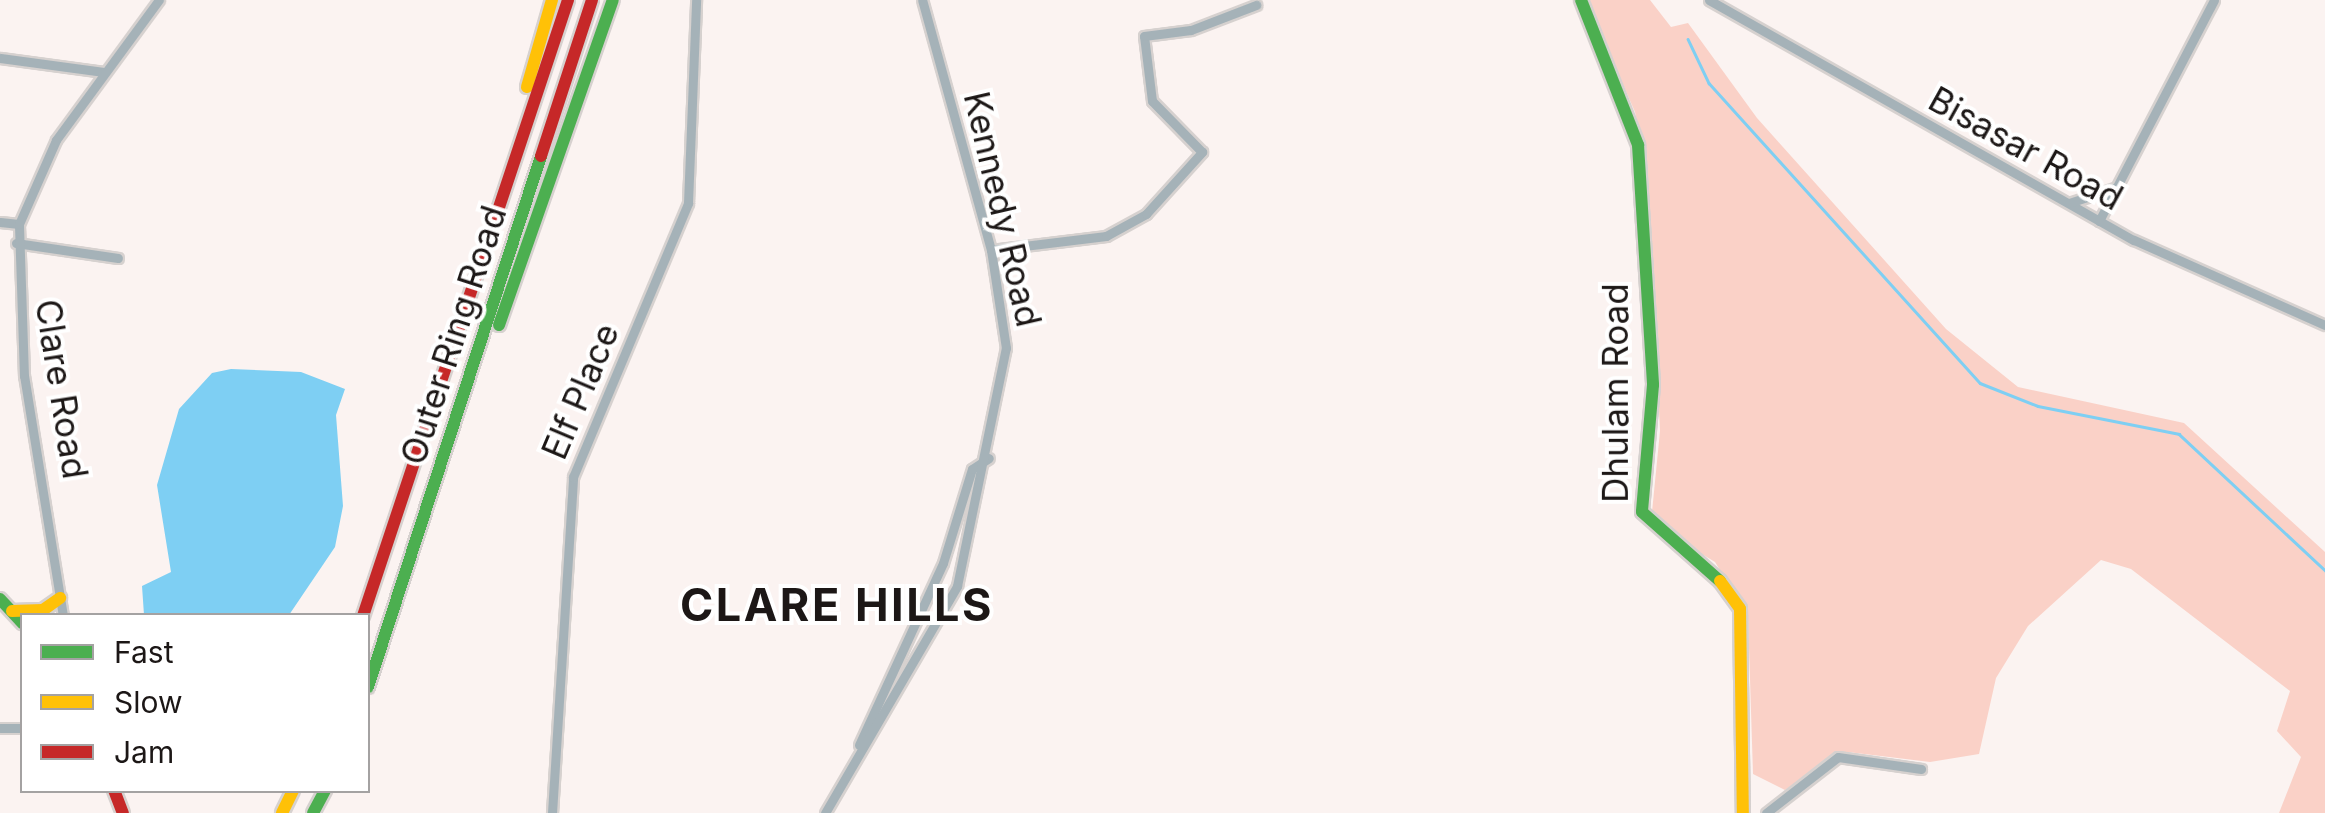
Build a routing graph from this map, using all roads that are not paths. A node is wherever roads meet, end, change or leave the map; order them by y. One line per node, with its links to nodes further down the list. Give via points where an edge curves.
1 (159, 0): 13 (street, Clare Road)
2 (552, 0): 14 (main road)
3 (568, 0): 14 (main road, Outer Ring Road)
4 (592, 0): 24 (main road, Outer Ring Road)
5 (612, 0): 24 (main road, via 481,380)
6 (696, 0): 36 (street, Elf Place, via 688,204 572,477)
7 (922, 0): 21 (street, Kennedy Road)
8 (1581, 0): 38 (main road, Dhulam Road, via 1638,146 1653,385 1642,512 1655,532 1706,561 1740,609)
9 (1710, 0): 16 (street, Bisasar Road)
10 (2214, 0): 15 (street)
11 (1256, 5): 21 (street, via 1191,30 1144,36 1152,101 1202,152 1146,214 1106,236)
12 (0, 58): 13 (street)
13 (103, 72): 19 (street, Clare Road, via 36,172)
14 (522, 137): 31 (main road, Outer Ring Road)
15 (2117, 186): 16 (street); 17 (street)
16 (2066, 203): 17 (street, Bisasar Road)
17 (2099, 221): 23 (street, Bisasar Road)
18 (0, 222): 19 (street)
19 (19, 224): 20 (street, Clare Road)
20 (16, 244): 22 (street); 26 (street, Clare Road, via 24,376)
21 (991, 250): 25 (street, Kennedy Road, via 1006,348)
22 (118, 258)
23 (2325, 326)
24 (457, 420): 33 (main road, Outer Ring Road)
25 (990, 458): 34 (street, Kennedy Road, via 957,586); 34 (street, via 972,469 943,563)
26 (61, 593): 28 (main road, via 43,610); 29 (street, Clare Road); 30 (street, Clare Road)
27 (0, 599): 28 (main road)
28 (12, 611): 32 (main road)
29 (55, 613)
30 (63, 613)
31 (364, 613)
32 (20, 621)
33 (370, 681)
34 (860, 750): 37 (street, Kennedy Road)
35 (1921, 769): 39 (street, via 1838,757)
36 (552, 813)
37 (825, 813)
38 (1743, 813)
39 (1766, 813)

